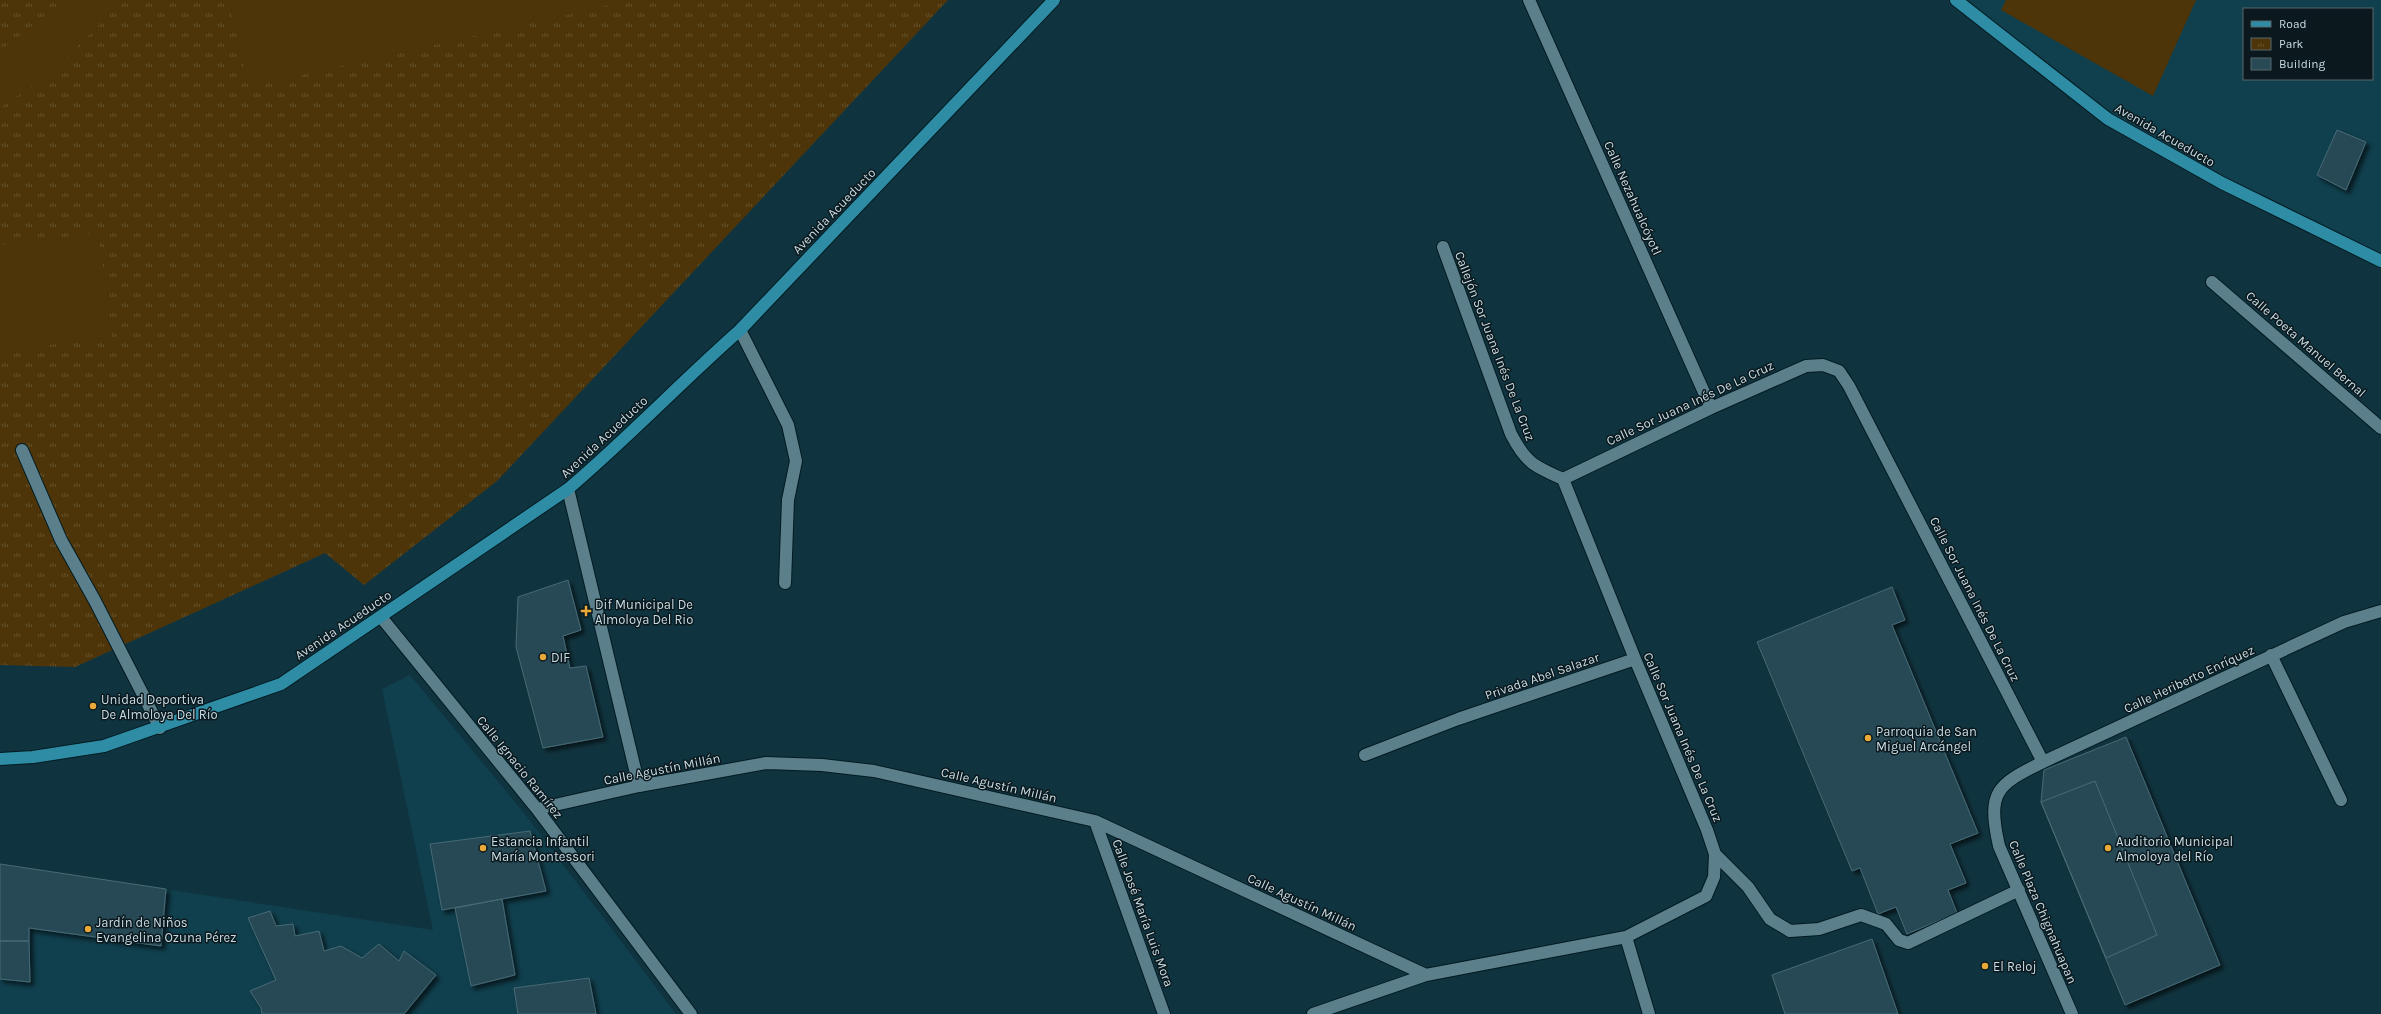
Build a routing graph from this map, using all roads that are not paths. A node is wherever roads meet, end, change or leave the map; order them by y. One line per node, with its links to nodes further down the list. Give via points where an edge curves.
1 (1054, 0): 7 (main road, Avenida Acueducto)
2 (1529, 0): 8 (street, Calle Nezahualcóyotl)
3 (1956, 0): 5 (main road, Avenida Acueducto, via 2108,120 2222,183)
4 (1443, 247): 11 (street, Callejón Sor Juana Inés De La Cruz, via 1511,434 1521,453 1534,466)
5 (2381, 261)
6 (2212, 282): 9 (street, Calle Poeta Manuel Bernal)
7 (740, 330): 12 (main road, Avenida Acueducto, via 684,380 612,452); 13 (street, via 788,425 796,461 788,500)
8 (1711, 408): 11 (street, Calle Sor Juana Inés De La Cruz); 21 (street, Calle Sor Juana Inés De La Cruz, via 1806,366 1823,365 1839,371)
9 (2381, 428)
10 (22, 450): 18 (street, via 60,540)
11 (1563, 479): 17 (street, Calle Sor Juana Inés De La Cruz)
12 (568, 489): 15 (main road, Avenida Acueducto); 23 (street)
13 (785, 582)
14 (2381, 611): 16 (street, Calle Heriberto Enríquez, via 2344,622)
15 (381, 617): 18 (main road, Avenida Acueducto, via 281,684); 25 (street, Calle Ignacio Ramírez)
16 (2271, 655): 21 (street, Calle Heriberto Enríquez); 24 (street)
17 (1635, 659): 19 (street, Privada Abel Salazar, via 1458,719); 27 (street, Calle Sor Juana Inés De La Cruz)
18 (160, 728): 20 (main road, Avenida Acueducto, via 104,746 33,757)
19 (1365, 756)
20 (0, 759)
21 (2043, 762): 22 (street, Calle Heriberto Enríquez)
22 (2011, 778): 28 (street, Calle Plaza Chignahuapan, via 1996,795 1993,819 1999,846)
23 (639, 786): 25 (street, Calle Agustín Millán); 26 (street, Calle Agustín Millán, via 766,763 822,764 874,770)
24 (2341, 800)
25 (537, 809): 31 (street, Calle Ignacio Ramírez)
26 (1096, 821): 30 (street, Calle Agustín Millán); 32 (street, Calle José María Luis Mora)
27 (1715, 854): 28 (street, via 1748,887 1770,919 1790,931 1819,929 1861,915 1886,924 1899,940 1908,943); 29 (street, Calle Sor Juana Inés De La Cruz, via 1714,877 1706,896)
28 (2019, 890): 35 (street, Calle Plaza Chignahuapan)
29 (1626, 937): 30 (street); 34 (street)
30 (1426, 975): 33 (street)
31 (691, 1014)
32 (1164, 1014)
33 (1313, 1014)
34 (1649, 1014)
35 (2072, 1014)

